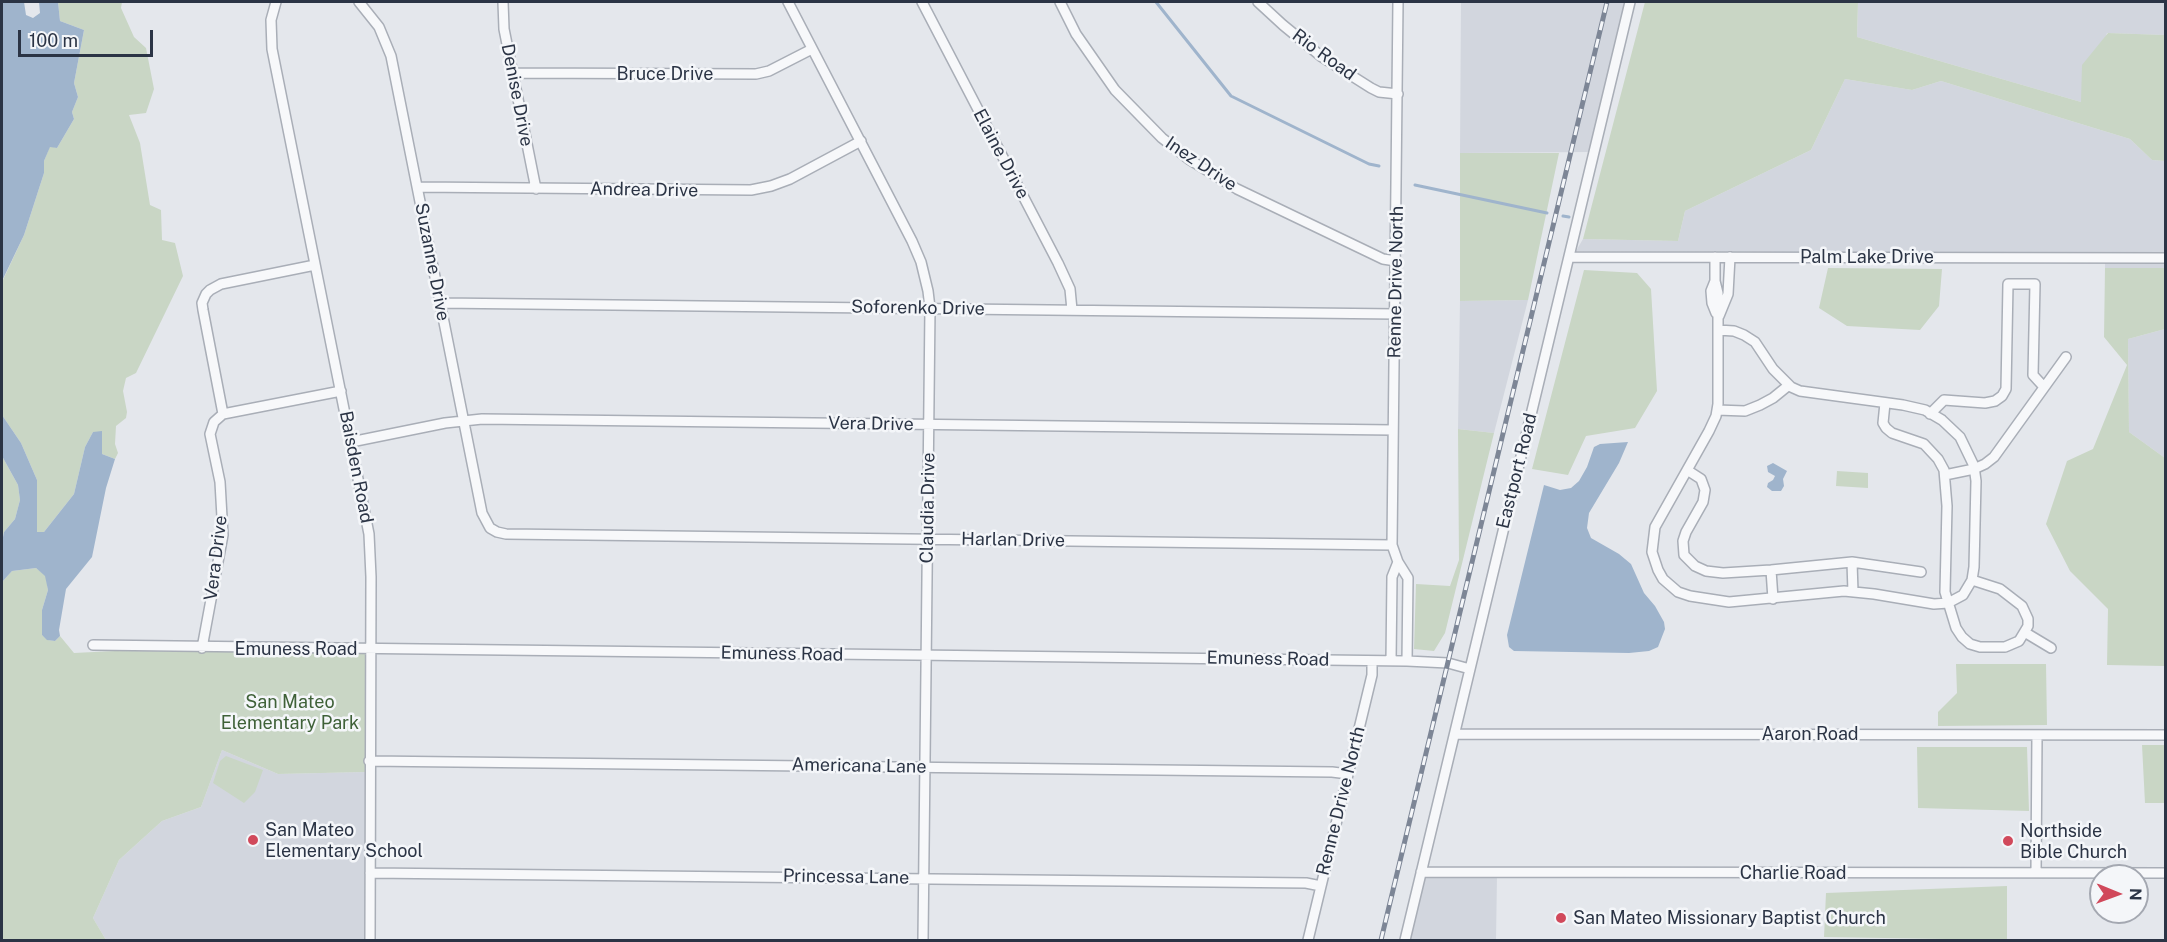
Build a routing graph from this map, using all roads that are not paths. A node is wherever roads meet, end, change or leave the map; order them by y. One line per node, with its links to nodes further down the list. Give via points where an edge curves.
1 (276, 2): 21 (street, Baisden Road, via 271,20 272,49)
2 (359, 2): 14 (street, Suzanne Drive, via 379,27 388,49)
3 (503, 2): 11 (street, Denise Drive)
4 (788, 2): 10 (street, Claudia Drive)
5 (922, 2): 24 (street, Elaine Drive, via 1058,263 1070,289)
6 (1060, 2): 20 (street, Inez Drive, via 1076,34 1115,90 1162,138 1190,160 1248,194 1383,259)
7 (1258, 2): 12 (street, Rio Road, via 1322,57 1379,92)
8 (1398, 2): 12 (street, Renne Drive North)
9 (1630, 2): 16 (street, Eastport Road)
10 (812, 49): 11 (street, Bruce Drive, via 756,74); 13 (street, Claudia Drive)
11 (512, 73): 15 (street, Denise Drive)
12 (1398, 94): 20 (street, Renne Drive North)
13 (861, 141): 15 (street, Andrea Drive, via 790,179 751,190); 23 (street, Claudia Drive, via 921,262)
14 (417, 187): 15 (street, Andrea Drive); 22 (street, Suzanne Drive)
15 (536, 189)
16 (1569, 256): 17 (street, Palm Lake Drive); 63 (street, Eastport Road)
17 (1715, 257): 18 (street, Palm Lake Drive); 26 (street, via 1711,291)
18 (1730, 257): 19 (street, Palm Lake Drive); 26 (street, via 1728,294)
19 (2166, 258)
20 (1396, 261): 25 (street, Renne Drive North)
21 (315, 265): 31 (street, Baisden Road); 34 (street, via 221,284 206,294 202,303)
22 (440, 303): 23 (street, Soforenko Drive); 36 (street, Suzanne Drive)
23 (930, 308): 24 (street, Soforenko Drive); 37 (street, Claudia Drive)
24 (1072, 310): 25 (street, Soforenko Drive)
25 (1396, 314): 38 (street, Renne Drive North)
26 (1718, 318): 27 (street)
27 (1718, 330): 29 (street, via 1734,331 1755,342); 33 (street)
28 (2066, 357): 30 (street)
29 (1789, 385): 32 (street, via 1800,391); 33 (street, via 1773,398 1745,411)
30 (2044, 387): 35 (street, via 2033,375 2035,284 2008,284 2006,389 1995,401 1985,403 1944,400); 40 (street, via 1994,457)
31 (341, 391): 34 (street); 39 (street, Baisden Road)
32 (1885, 403): 35 (street); 42 (street, via 1886,428 1924,444 1938,459)
33 (1717, 410): 41 (street)
34 (223, 414): 56 (street, Vera Drive, via 217,417 210,434 222,503 223,535)
35 (1930, 414): 40 (street, via 1960,437)
36 (464, 420): 37 (street, Vera Drive); 39 (street, Vera Drive); 43 (street, Suzanne Drive, via 482,513)
37 (929, 424): 38 (street, Vera Drive); 44 (street, Claudia Drive)
38 (1393, 430): 45 (street, Renne Drive North)
39 (351, 442): 58 (street, Baisden Road, via 370,552)
40 (1974, 469): 42 (street); 50 (street)
41 (1687, 470): 48 (street, via 1701,479 1705,490 1683,541 1688,560 1707,571 1723,573); 52 (street, via 1654,527 1652,552 1663,579 1678,592 1705,600)
42 (1945, 475): 53 (street)
43 (490, 528): 44 (street, Harlan Drive, via 506,534)
44 (927, 539): 45 (street, Harlan Drive); 59 (street, Claudia Drive)
45 (1392, 545): 46 (street, Renne Drive North)
46 (1398, 561): 61 (street, via 1392,577); 62 (street, Renne Drive North, via 1408,578)
47 (1852, 562): 48 (street); 49 (street); 51 (street)
48 (1770, 570): 52 (street)
49 (1921, 572)
50 (1972, 580): 53 (street, via 1963,596); 54 (street, via 2000,589 2022,606 2028,619)
51 (1853, 592): 52 (street); 53 (street)
52 (1773, 599)
53 (1948, 603): 54 (street, via 1956,628 1970,644 2005,647)
54 (2026, 633): 57 (street)
55 (93, 645): 56 (street, Emuness Road)
56 (202, 648): 58 (street, Emuness Road)
57 (2051, 648)
58 (370, 649): 59 (street, Emuness Road); 67 (street, Baisden Road)
59 (927, 656): 60 (street, Emuness Road); 68 (street, Claudia Drive)
60 (1372, 661): 61 (street, Emuness Road); 69 (street, Renne Drive North)
61 (1391, 661): 62 (street, Emuness Road)
62 (1407, 661): 63 (street, Emuness Road, via 1448,663)
63 (1470, 669): 64 (street, Eastport Road)
64 (1455, 734): 65 (street, Aaron Road); 70 (street, Eastport Road)
65 (2037, 735): 66 (street, Aaron Road); 72 (street)
66 (2166, 735)
67 (369, 761): 68 (street, Americana Lane); 71 (street, Baisden Road)
68 (925, 766): 69 (street, Americana Lane); 74 (street, Claudia Drive)
69 (1348, 774): 75 (street, Renne Drive North)
70 (1421, 872): 72 (street, Charlie Road); 79 (street, Eastport Road)
71 (370, 873): 74 (street, Princessa Lane); 76 (street, Baisden Road)
72 (2036, 873): 73 (street, Charlie Road)
73 (2166, 873)
74 (924, 878): 75 (street, Princessa Lane); 77 (street, Claudia Drive)
75 (1321, 886): 78 (street, Renne Drive North)
76 (370, 940)
77 (923, 940)
78 (1308, 940)
79 (1405, 940)

